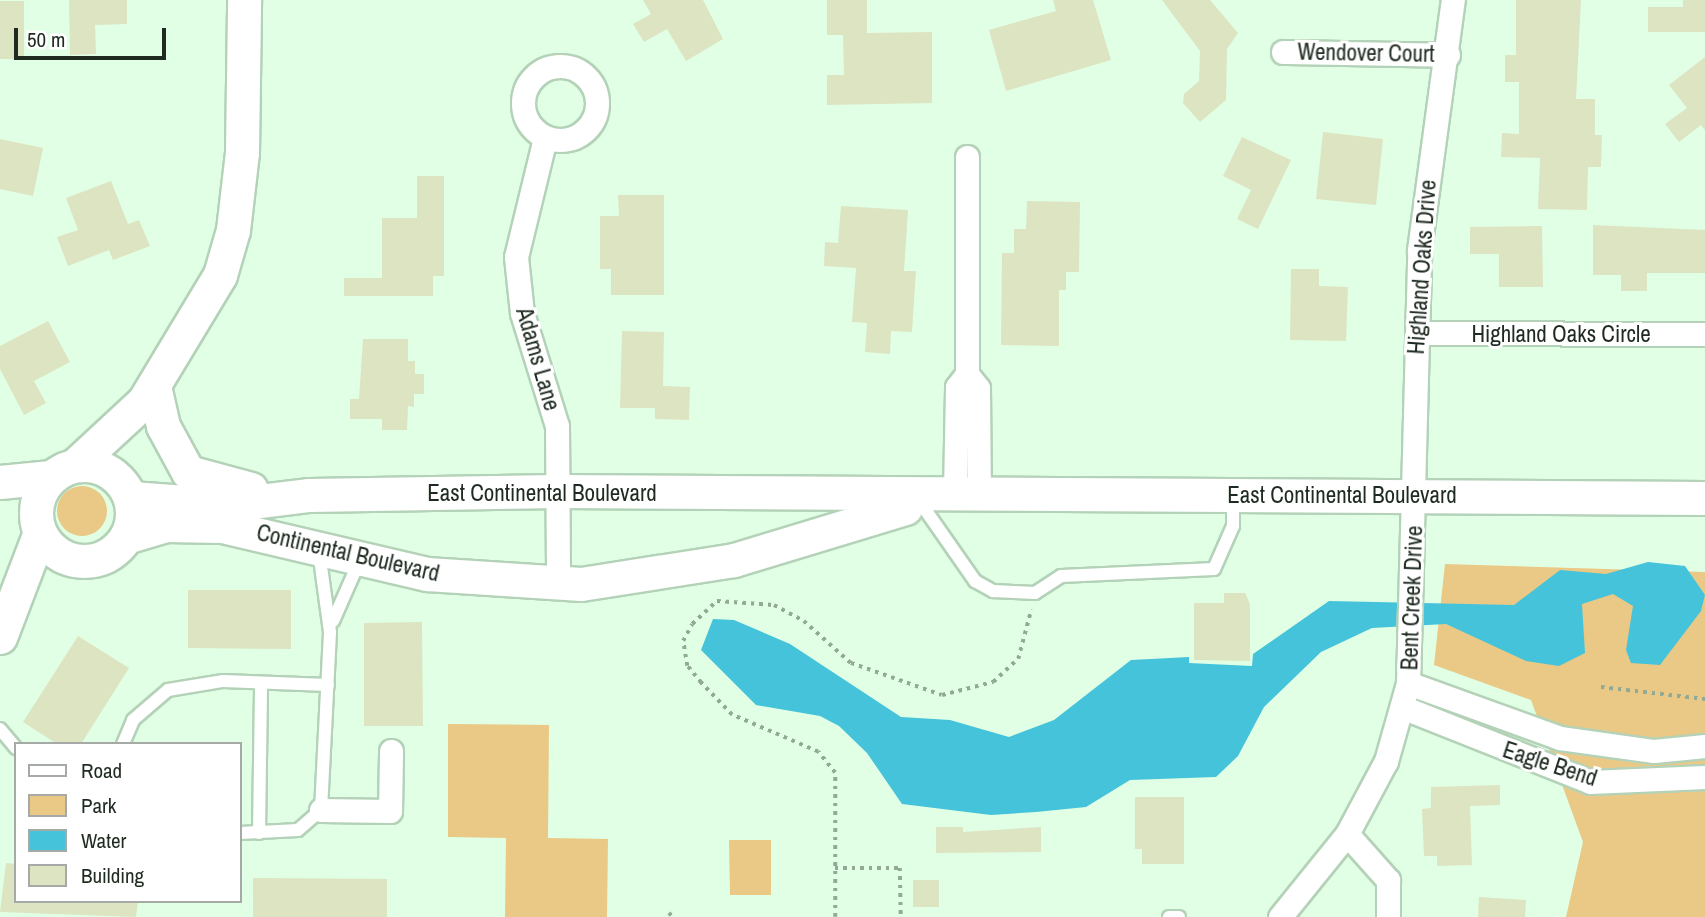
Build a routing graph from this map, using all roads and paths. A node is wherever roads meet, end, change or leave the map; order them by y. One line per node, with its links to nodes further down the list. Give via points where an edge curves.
1 (244, 0): 9 (main road, via 242,152 233,230 204,311)
2 (1453, 0): 4 (street, Highland Oaks Drive)
3 (1283, 52): 4 (street, Wendover Court)
4 (1448, 55): 7 (street, Highland Oaks Drive, via 1425,196)
5 (545, 138): 12 (street, Adams Lane, via 516,257 522,313 557,426)
6 (967, 157): 14 (street, via 967,374 978,388)
7 (1417, 333): 8 (street, Highland Oaks Circle); 17 (street, Highland Oaks Drive)
8 (1705, 334)
9 (149, 394): 10 (main road); 13 (main road, via 124,461); 15 (main road, via 188,472 228,487)
10 (63, 471): 11 (main road); 13 (main road, via 103,468); 21 (main road, via 38,500)
11 (0, 482)
12 (557, 491): 14 (main road, East Continental Boulevard); 15 (main road, East Continental Boulevard); 26 (street, Adams Lane)
13 (127, 492): 15 (main road, East Continental Boulevard, via 227,505); 22 (main road)
14 (967, 493): 16 (main road, East Continental Boulevard); 20 (main road, Continental Boulevard)
15 (309, 495)
16 (1233, 495): 17 (main road, East Continental Boulevard); 27 (lane, via 1233,526 1214,569 1061,576)
17 (1413, 495): 18 (main road, East Continental Boulevard); 31 (street, Bent Creek Drive, via 1413,642)
18 (1705, 498)
19 (0, 503): 21 (main road)
20 (922, 505): 26 (main road, Continental Boulevard, via 849,521 734,560); 27 (lane, via 975,581 993,592)
21 (39, 529): 24 (main road, via 57,553); 28 (main road, via 34,560 13,598)
22 (126, 537): 23 (main road, Continental Boulevard, via 166,525 222,526); 24 (main road, via 108,555)
23 (319, 551): 25 (main road, Continental Boulevard); 29 (lane)
24 (84, 561): 28 (main road, via 62,567 30,607)
25 (360, 561): 26 (main road, Continental Boulevard, via 479,581); 29 (lane, via 346,581)
26 (558, 585)
27 (1035, 593): 46 (path, via 1018,659 993,682 943,695 851,663 804,621 774,605 717,601 692,624 683,641 687,666 701,683 732,715 818,752 835,773)
28 (7, 626)
29 (330, 632): 32 (lane)
30 (261, 683): 32 (lane); 37 (lane, via 168,690 133,720); 44 (lane)
31 (1408, 683): 35 (street, Bent Creek Drive); 39 (street, Eagle Bend, via 1560,738 1654,751)
32 (328, 685): 42 (lane)
33 (1601, 687): 34 (path)
34 (1705, 699)
35 (1402, 707): 41 (street, Eagle Bend, via 1590,782); 45 (street, Bent Creek Drive, via 1386,761)
36 (0, 729): 38 (lane)
37 (124, 742)
38 (14, 746)
39 (1705, 746)
40 (391, 751): 42 (street, via 390,811)
41 (1705, 777)
42 (321, 810): 44 (lane, via 298,830)
43 (242, 833): 44 (lane)
44 (259, 833)
45 (1347, 834): 53 (street, Bent Creek Drive); 54 (street, via 1388,880)
46 (835, 868): 49 (path); 50 (path, via 900,868)
47 (669, 913): 48 (path)
48 (673, 917)
49 (835, 917)
50 (901, 917)
51 (1169, 917): 52 (lane)
52 (1180, 917)
53 (1280, 917)
54 (1388, 917)

